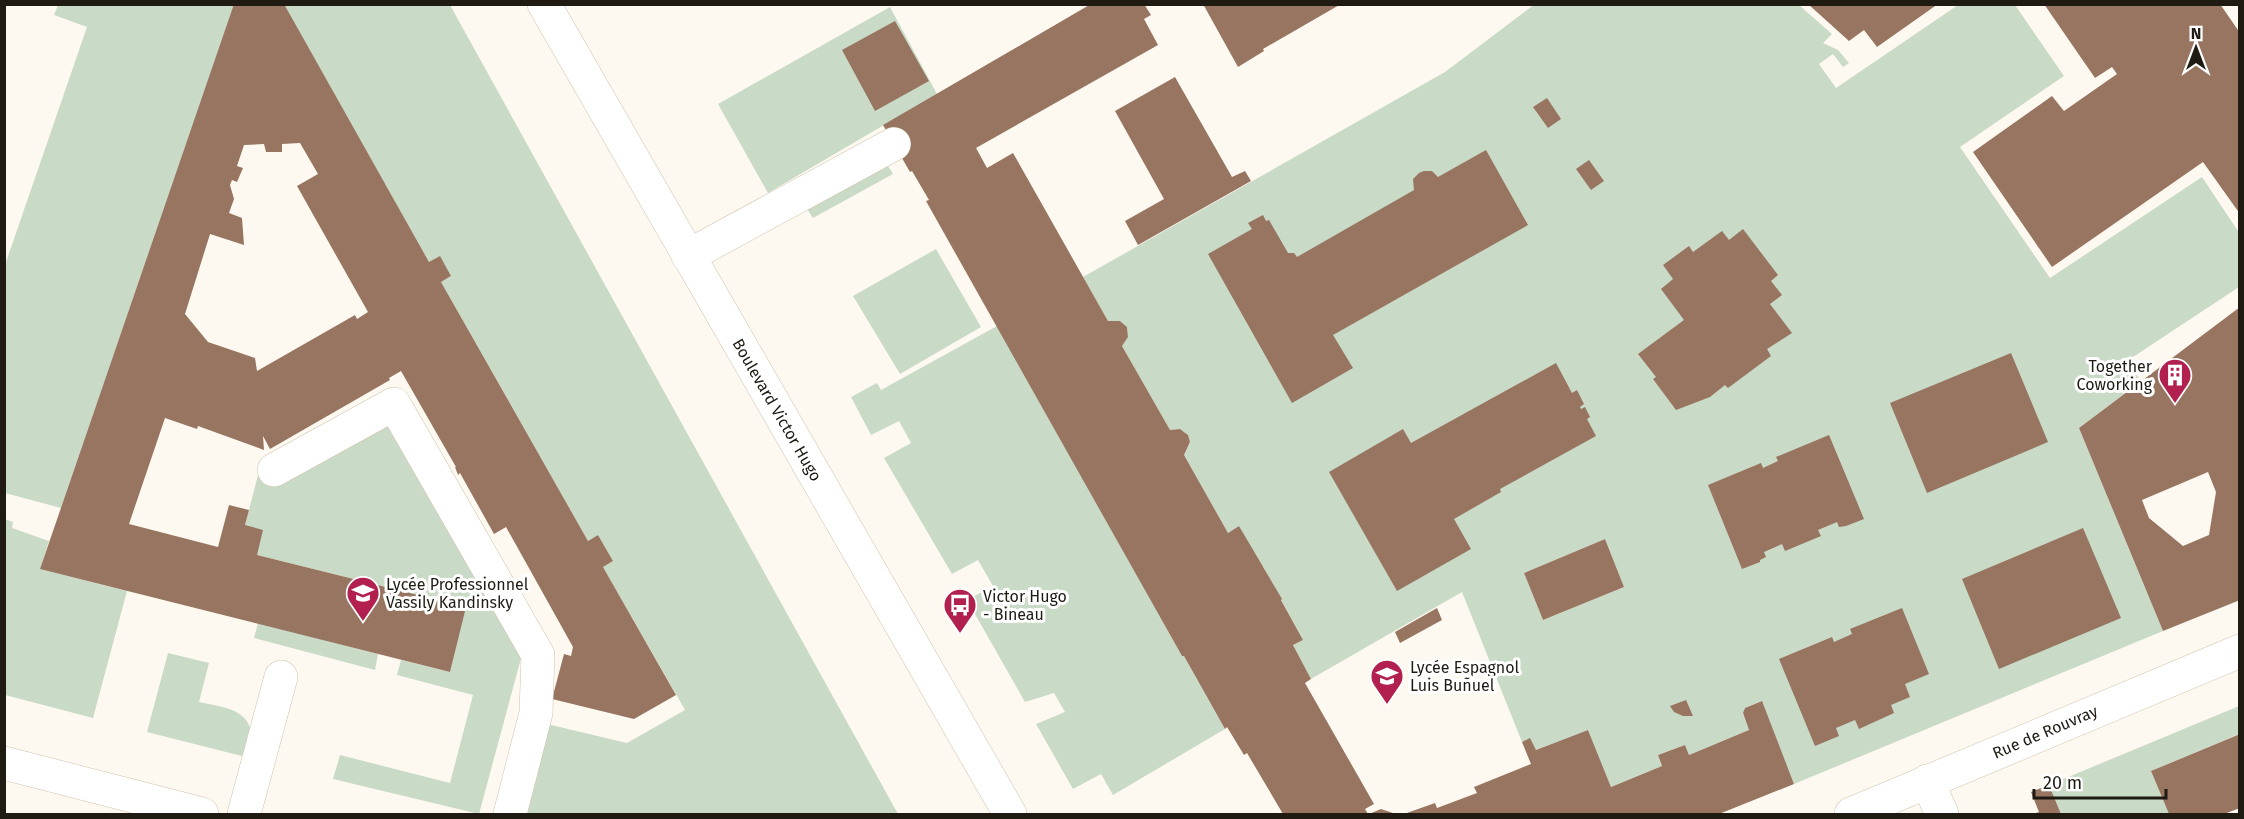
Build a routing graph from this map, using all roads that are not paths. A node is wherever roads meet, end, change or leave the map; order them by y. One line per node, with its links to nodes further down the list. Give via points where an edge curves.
1 (544, 4): 3 (street, Boulevard Victor Hugo)
2 (894, 144): 3 (street)
3 (688, 256): 14 (street, Boulevard Victor Hugo)
4 (274, 470): 13 (street, via 394,404 538,655 536,713)
5 (2240, 651): 9 (street, Rue de Rouvray)
6 (281, 677): 11 (street)
7 (519, 704): 12 (street)
8 (4, 763): 10 (street)
9 (1927, 781): 15 (street, Rue de Rouvray); 16 (street)
10 (202, 814)
11 (244, 814)
12 (490, 814)
13 (510, 814)
14 (1010, 814)
15 (1851, 814)
16 (1942, 814)

